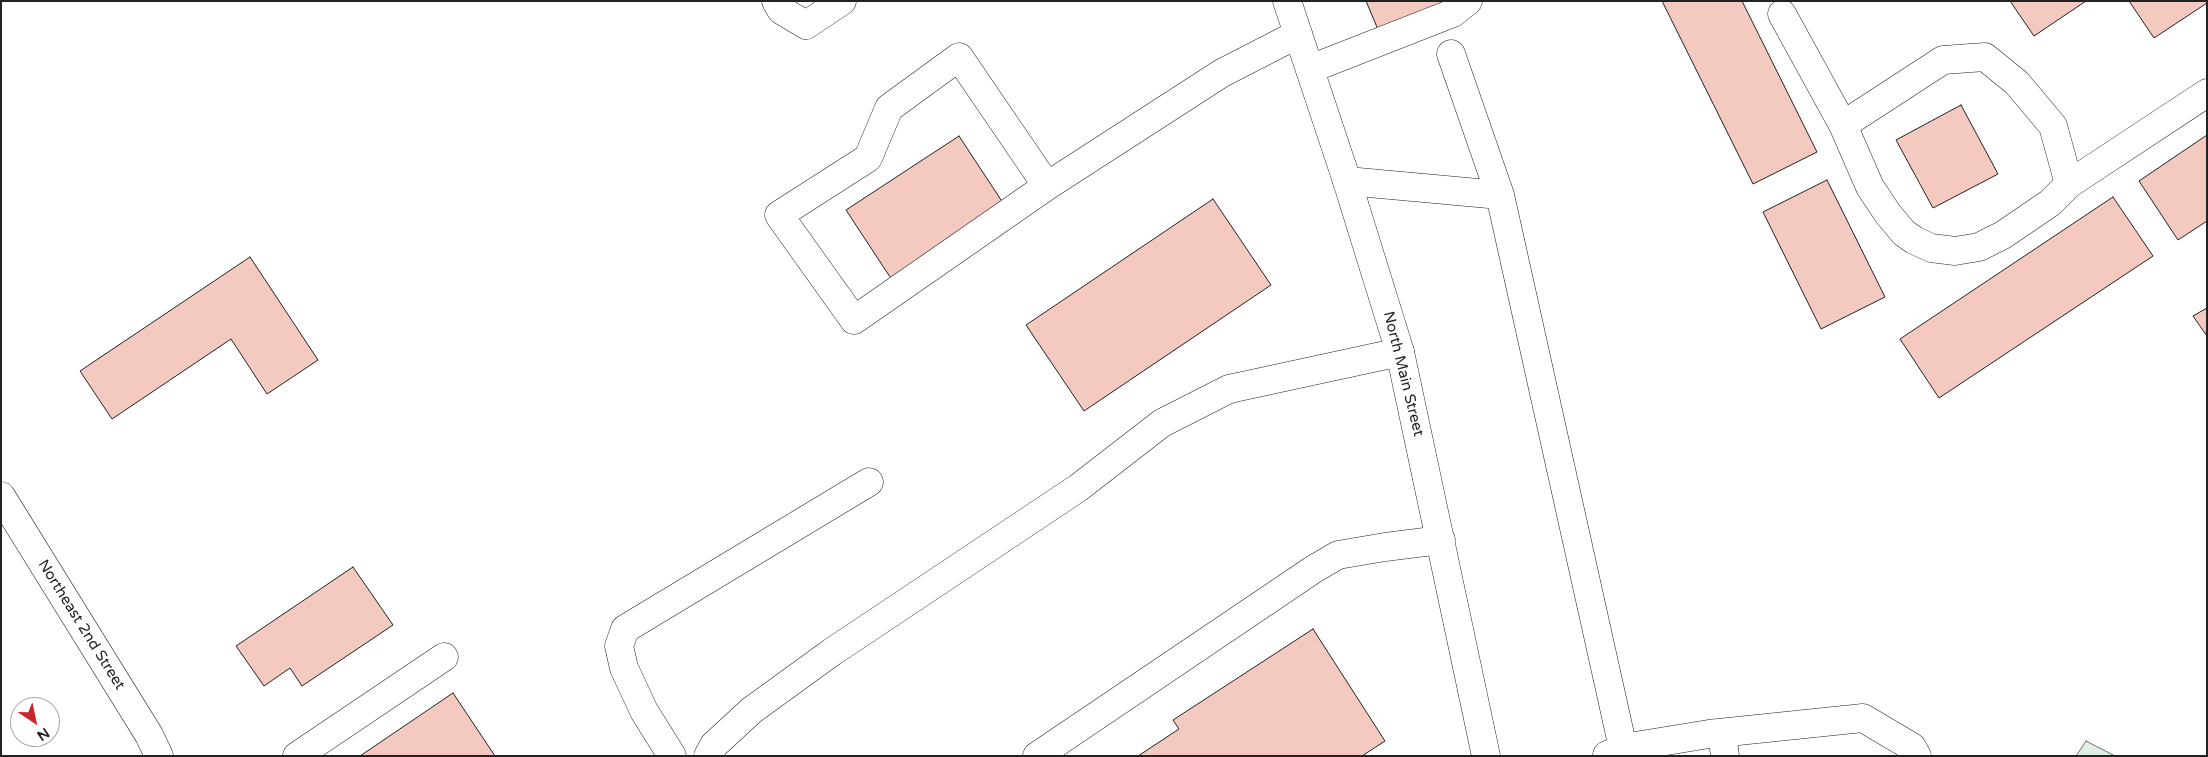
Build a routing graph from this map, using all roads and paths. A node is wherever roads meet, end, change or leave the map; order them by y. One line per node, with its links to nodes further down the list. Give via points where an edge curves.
1 (776, 1): 2 (street, via 781,10 806,25)
2 (842, 1)
3 (1287, 1): 6 (street, North Main Street)
4 (1468, 1): 8 (street, via 1453,14)
5 (1782, 14): 10 (street)
6 (1298, 34): 8 (street, North Main Street); 13 (street, via 1222,73)
7 (1451, 54): 14 (street)
8 (1310, 69): 11 (street, North Main Street)
9 (2207, 94): 12 (street)
10 (1843, 125): 12 (street, via 1870,187 1888,214 1914,240 1930,248 1956,251 1979,247 2027,220); 12 (street, via 1943,60 1985,57 2017,83 2053,126)
11 (1347, 181): 14 (street); 15 (street, North Main Street)
12 (2069, 184)
13 (1047, 186): 13 (street, via 854,320 779,215 868,158 889,108 959,57)
14 (1500, 195): 21 (street)
15 (1400, 352): 18 (street, North Main Street); 25 (street, via 1228,389 1162,422 1078,488 832,652 752,710 714,745)
16 (869, 482): 24 (street, via 625,629 619,646 624,668 644,710)
17 (1, 496): 22 (street, Northeast 2nd Street)
18 (1442, 540): 26 (street, via 1338,555); 27 (street, North Main Street)
19 (444, 657): 23 (street)
20 (1723, 744): 21 (street); 28 (street, via 1863,718 1912,747)
21 (1614, 752)
22 (159, 756)
23 (297, 756)
24 (672, 756)
25 (708, 756)
26 (1037, 756)
27 (1486, 756)
28 (1917, 756)

